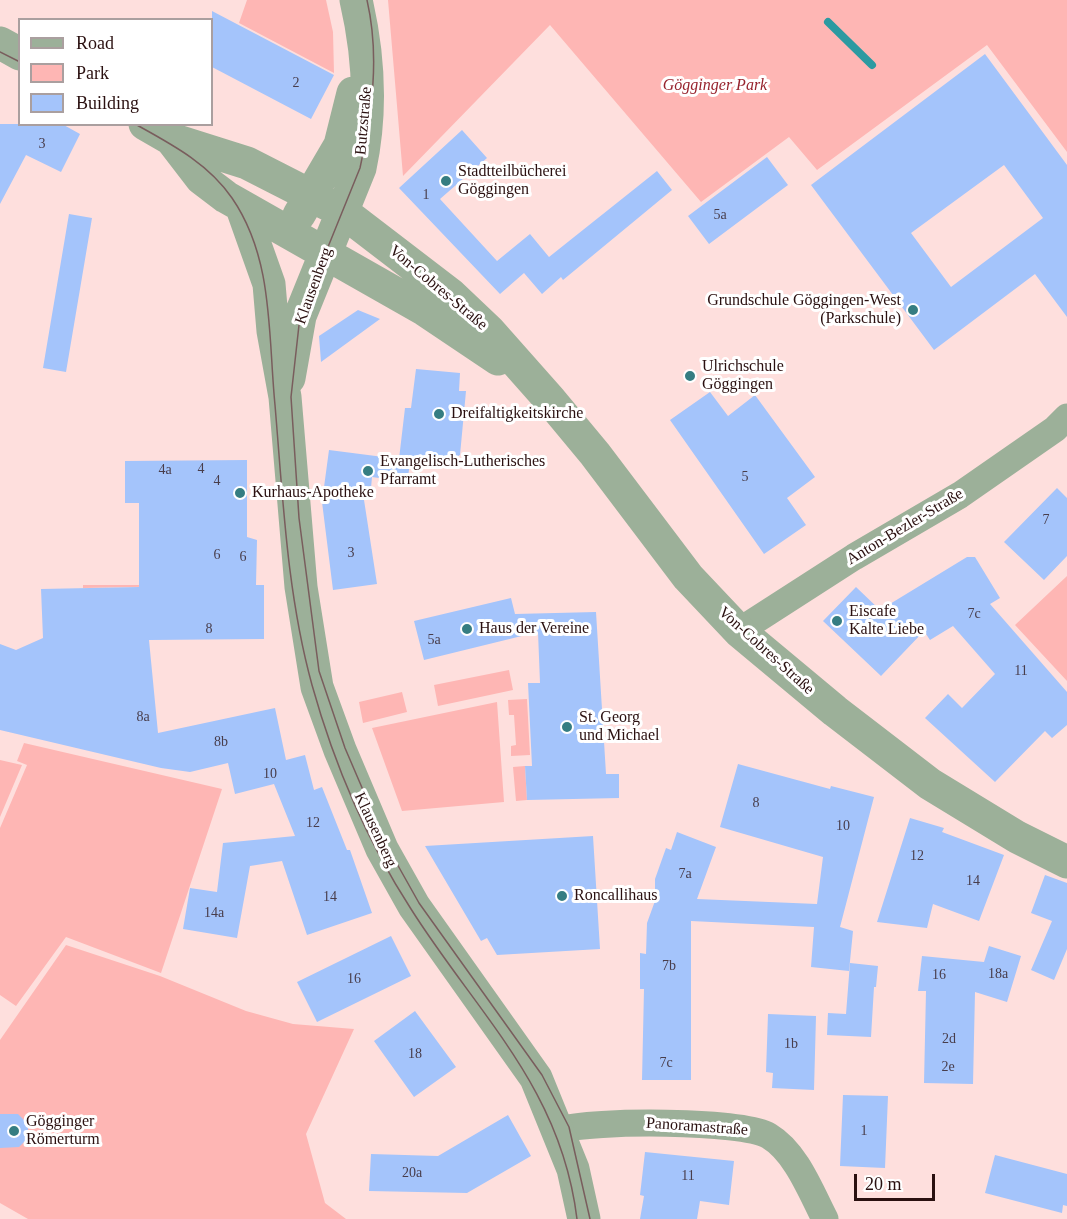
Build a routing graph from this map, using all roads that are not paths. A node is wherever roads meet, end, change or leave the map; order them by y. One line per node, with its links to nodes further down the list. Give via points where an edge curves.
1 (358, 13): 5 (street, Butzstraße, via 351,106 340,145); 7 (street, Butzstraße, via 369,92 364,150)
2 (0, 43): 3 (street)
3 (18, 53)
4 (158, 132): 5 (street, Von-Cobres-Straße, via 246,163); 6 (street, Von-Cobres-Straße, via 201,178)
5 (310, 195): 7 (street, Von-Cobres-Straße); 8 (street, Klausenberg)
6 (242, 208): 8 (street, Von-Cobres-Straße); 10 (street, Klausenberg)
7 (343, 212): 9 (street, Klausenberg); 11 (street, Von-Cobres-Straße, via 450,294 489,331)
8 (290, 233): 9 (street, Von-Cobres-Straße); 10 (street, Klausenberg)
9 (325, 251): 11 (street, Von-Cobres-Straße); 12 (street, Klausenberg, via 300,316)
10 (269, 284): 12 (street, Klausenberg)
11 (525, 374): 14 (street, Von-Cobres-Straße, via 595,454 688,577)
12 (285, 397): 16 (street, Klausenberg, via 293,519 311,662 340,750 382,849 414,906 536,1078)
13 (1067, 417): 14 (street, Anton-Bezler-Straße, via 960,495)
14 (739, 631): 15 (street, Von-Cobres-Straße, via 930,784 1017,837)
15 (1067, 862)
16 (560, 1130): 17 (street, Klausenberg); 18 (street, Panoramastraße, via 607,1122 750,1128 776,1142 794,1163)
17 (584, 1219)
18 (825, 1219)

